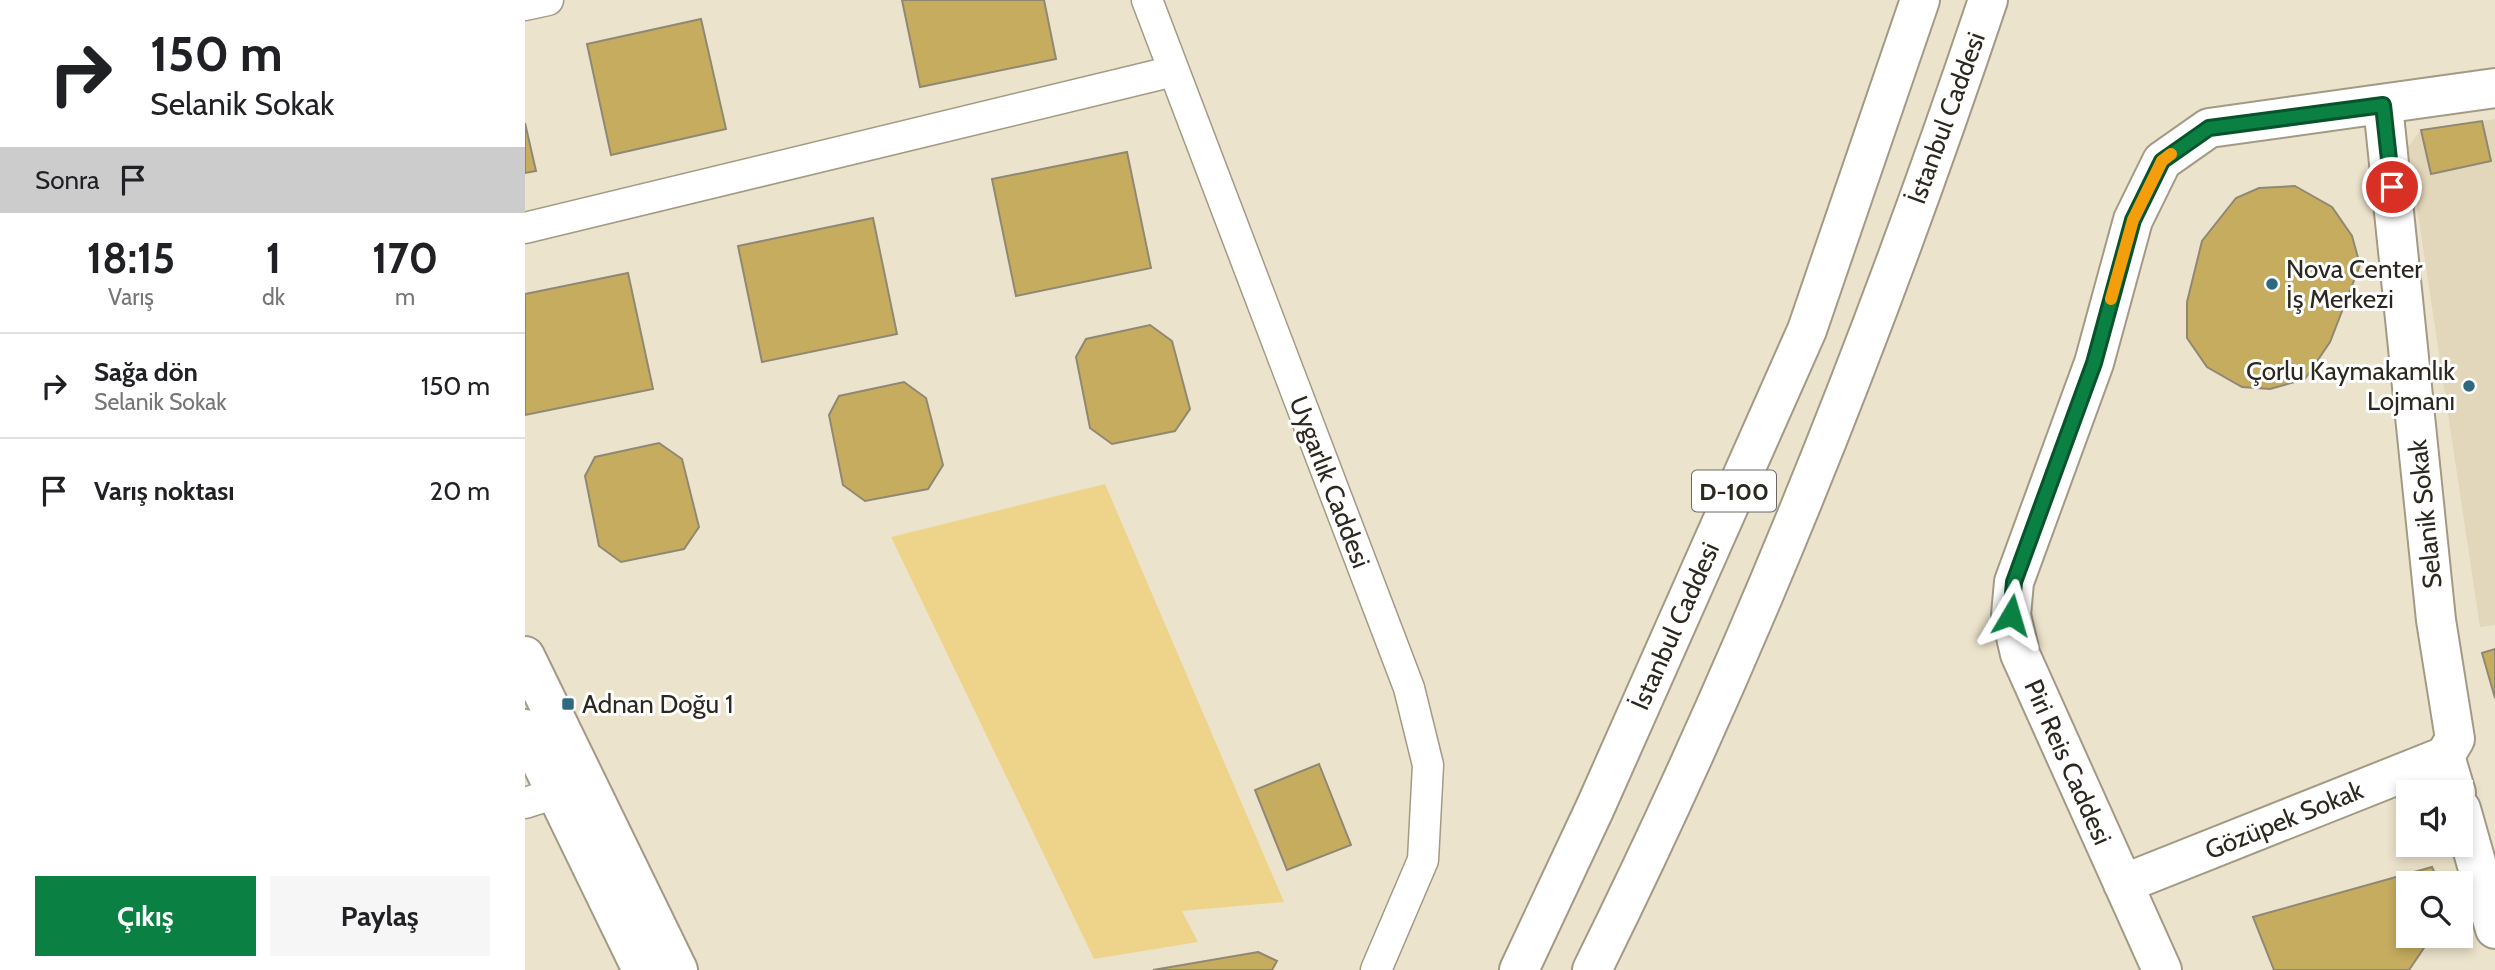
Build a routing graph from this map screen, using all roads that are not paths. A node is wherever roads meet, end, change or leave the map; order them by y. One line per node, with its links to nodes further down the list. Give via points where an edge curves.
1 (548, 0): 5 (street)
2 (1147, 0): 6 (street, Uygarlık Caddesi)
3 (1920, 0): 21 (main road, İstanbul Caddesi / D-100, via 1807,330)
4 (1988, 0): 22 (main road, İstanbul Caddesi, via 1857,365 1772,577 1654,845)
5 (525, 5)
6 (1174, 71): 9 (street); 20 (street, Uygarlık Caddesi, via 1409,688 1428,765 1423,860)
7 (2495, 89): 8 (main road, Piri Reis Caddesi)
8 (2383, 105): 12 (main road, Selanik Sokak, via 2435,606 2455,739); 16 (main road, Piri Reis Caddesi, via 2209,128 2162,161 2133,220 2094,363 2014,582 2011,615 2020,654)
9 (525, 228)
10 (525, 656): 19 (main road)
11 (525, 729): 14 (main road)
12 (2445, 756): 13 (main road); 16 (main road, Gözüpek Sokak)
13 (2452, 780)
14 (541, 798): 18 (main road)
15 (2473, 851): 17 (main road)
16 (2123, 884): 23 (main road, Piri Reis Caddesi)
17 (2495, 929)
18 (632, 967)
19 (678, 970)
20 (1377, 970)
21 (1519, 970)
22 (1592, 970)
23 (2162, 970)

